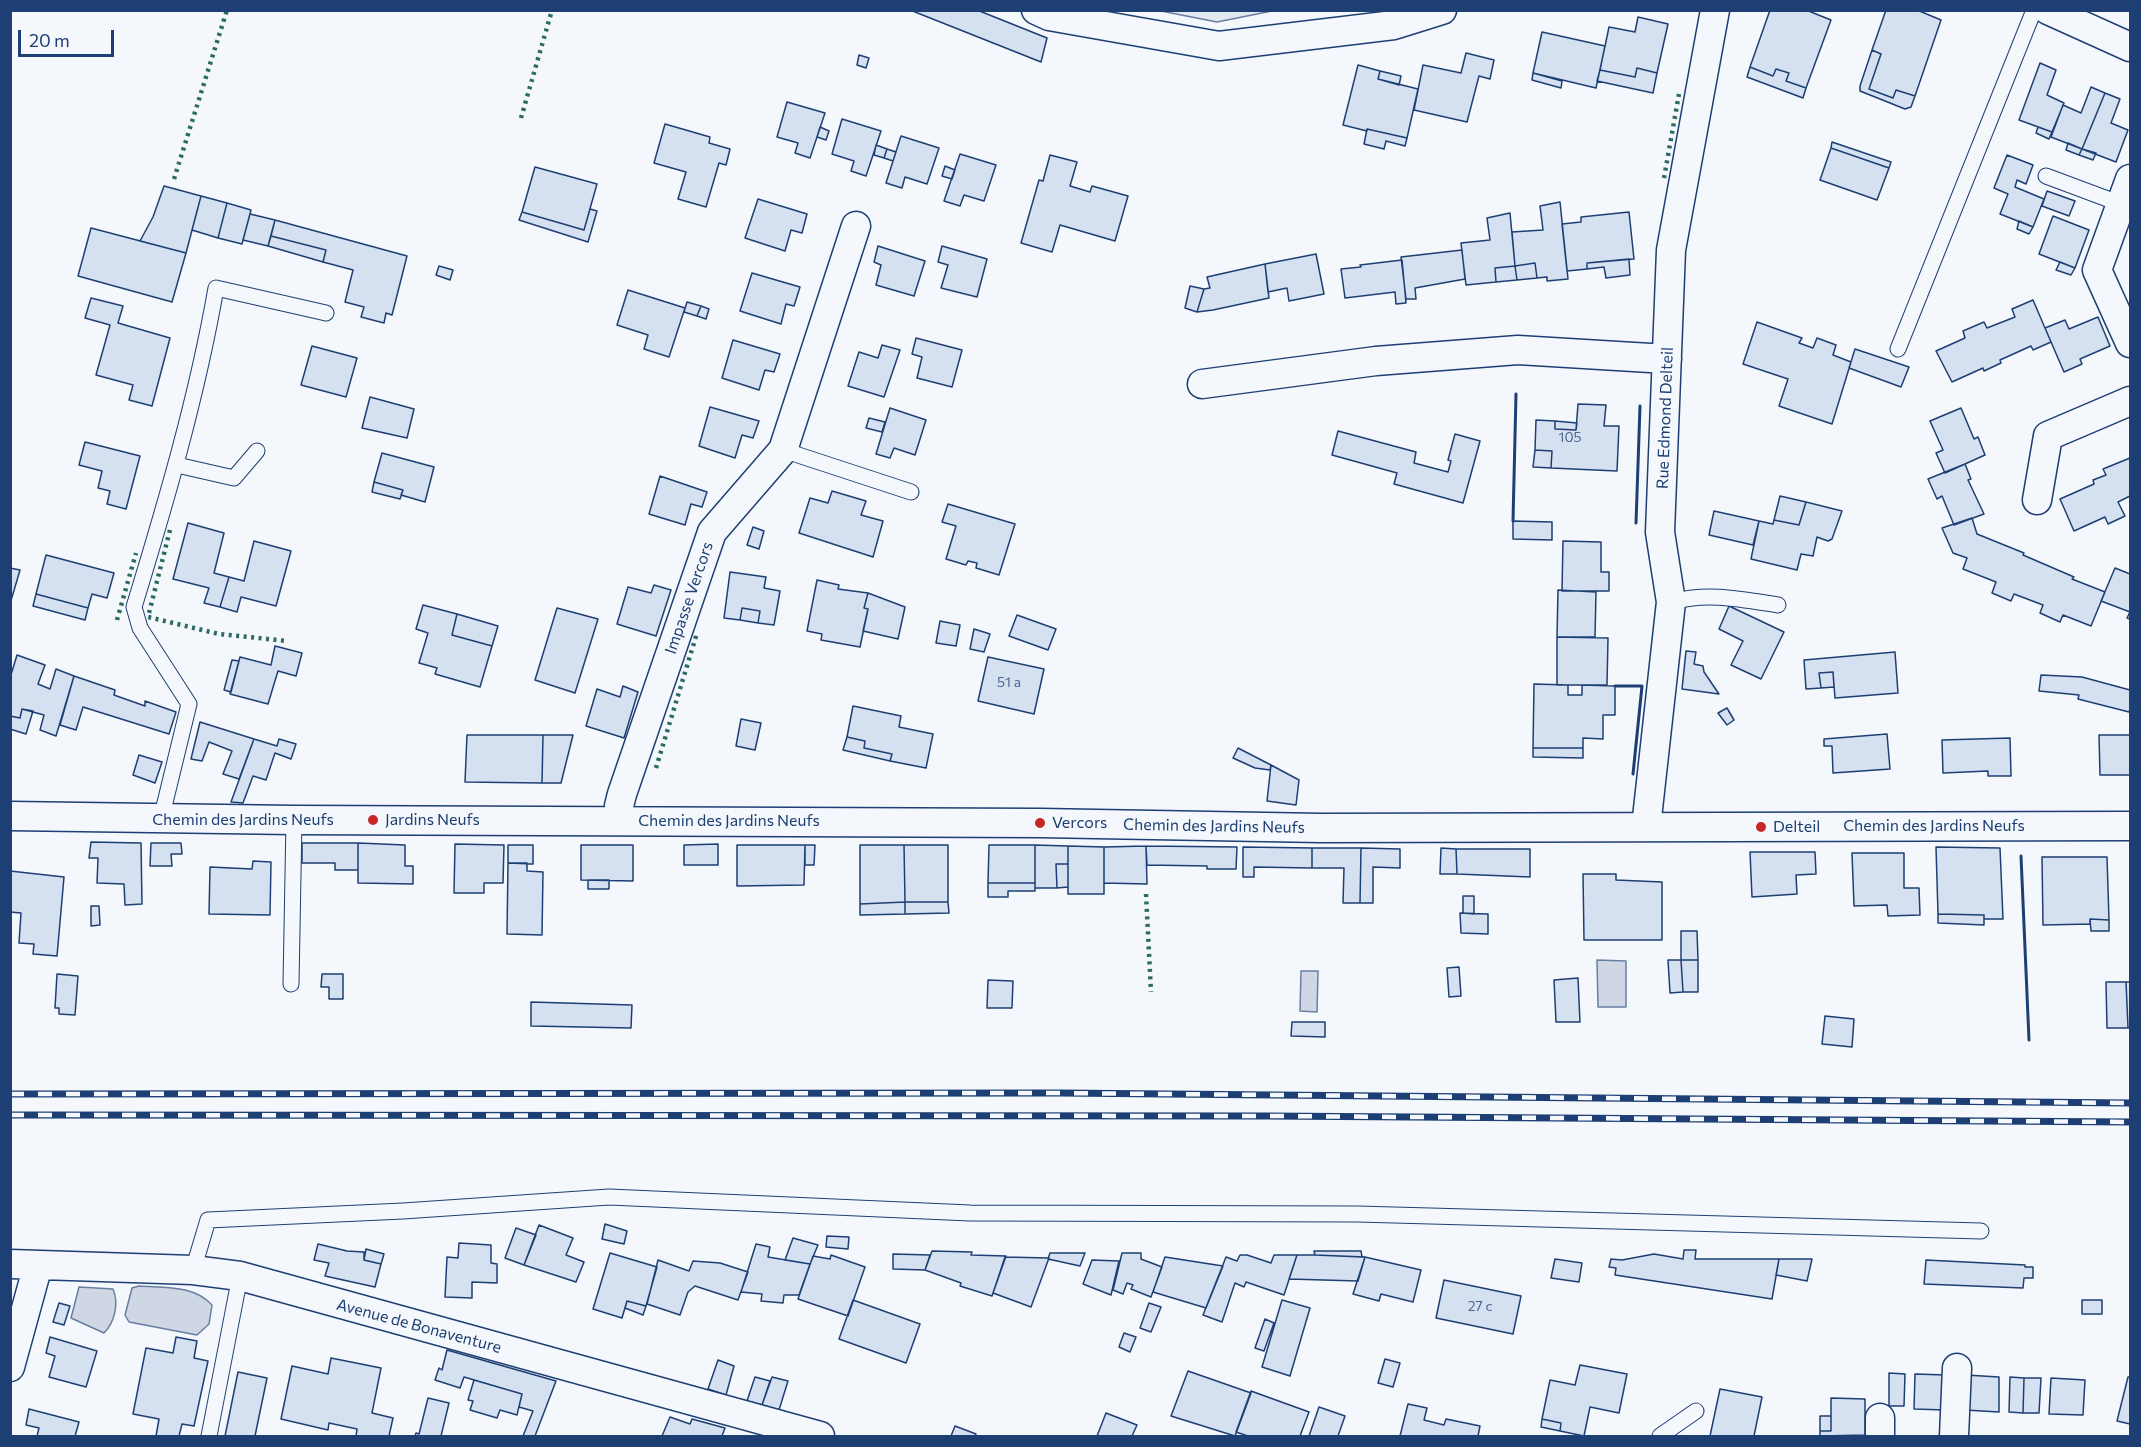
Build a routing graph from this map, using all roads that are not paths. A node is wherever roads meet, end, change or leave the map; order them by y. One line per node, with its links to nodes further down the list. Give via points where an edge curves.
1 (1036, 10): 2 (street, via 1049,16 1219,46 1394,25)
2 (1442, 10)
3 (1715, 10): 13 (street, Rue Edmond Delteil, via 1671,250)
4 (2034, 10): 12 (lane)
5 (2048, 10): 6 (street)
6 (2130, 47)
7 (2046, 176): 8 (lane)
8 (2126, 192): 11 (street, via 2097,270)
9 (856, 226): 16 (street, Impasse Vercors)
10 (326, 313): 18 (lane, via 216,288)
11 (2130, 343)
12 (1898, 349)
13 (1667, 359): 14 (street, via 1518,350 1376,361); 21 (street, Rue Edmond Delteil, via 1660,532)
14 (1202, 384)
15 (2130, 400): 20 (street, via 2048,436)
16 (783, 450): 19 (lane); 26 (street, Impasse Vercors, via 712,532 622,794)
17 (257, 451): 18 (lane, via 234,478)
18 (177, 465): 24 (lane, via 134,607 140,628 189,704)
19 (911, 492)
20 (2037, 500)
21 (1671, 602): 22 (lane, via 1715,596); 27 (street, Rue Edmond Delteil)
22 (1778, 605)
23 (10, 816): 24 (street, Chemin des Jardins Neufs)
24 (161, 819): 25 (street, Chemin des Jardins Neufs)
25 (294, 820): 26 (street, Chemin des Jardins Neufs); 29 (lane)
26 (619, 820): 27 (street, Chemin des Jardins Neufs, via 1322,828)
27 (1646, 826): 28 (street, Chemin des Jardins Neufs)
28 (2130, 826)
29 (291, 984)
30 (1981, 1231): 32 (lane, via 1356,1214 970,1213 609,1197 208,1220)
31 (24, 1264): 32 (street, Avenue de Bonaventure); 34 (street)
32 (193, 1270): 33 (street, Avenue de Bonaventure)
33 (240, 1276): 37 (street, Avenue de Bonaventure); 38 (lane)
34 (10, 1367)
35 (1957, 1368): 40 (street)
36 (1696, 1411): 39 (lane)
37 (809, 1435)
38 (209, 1437)
39 (1660, 1437)
40 (1954, 1437)

